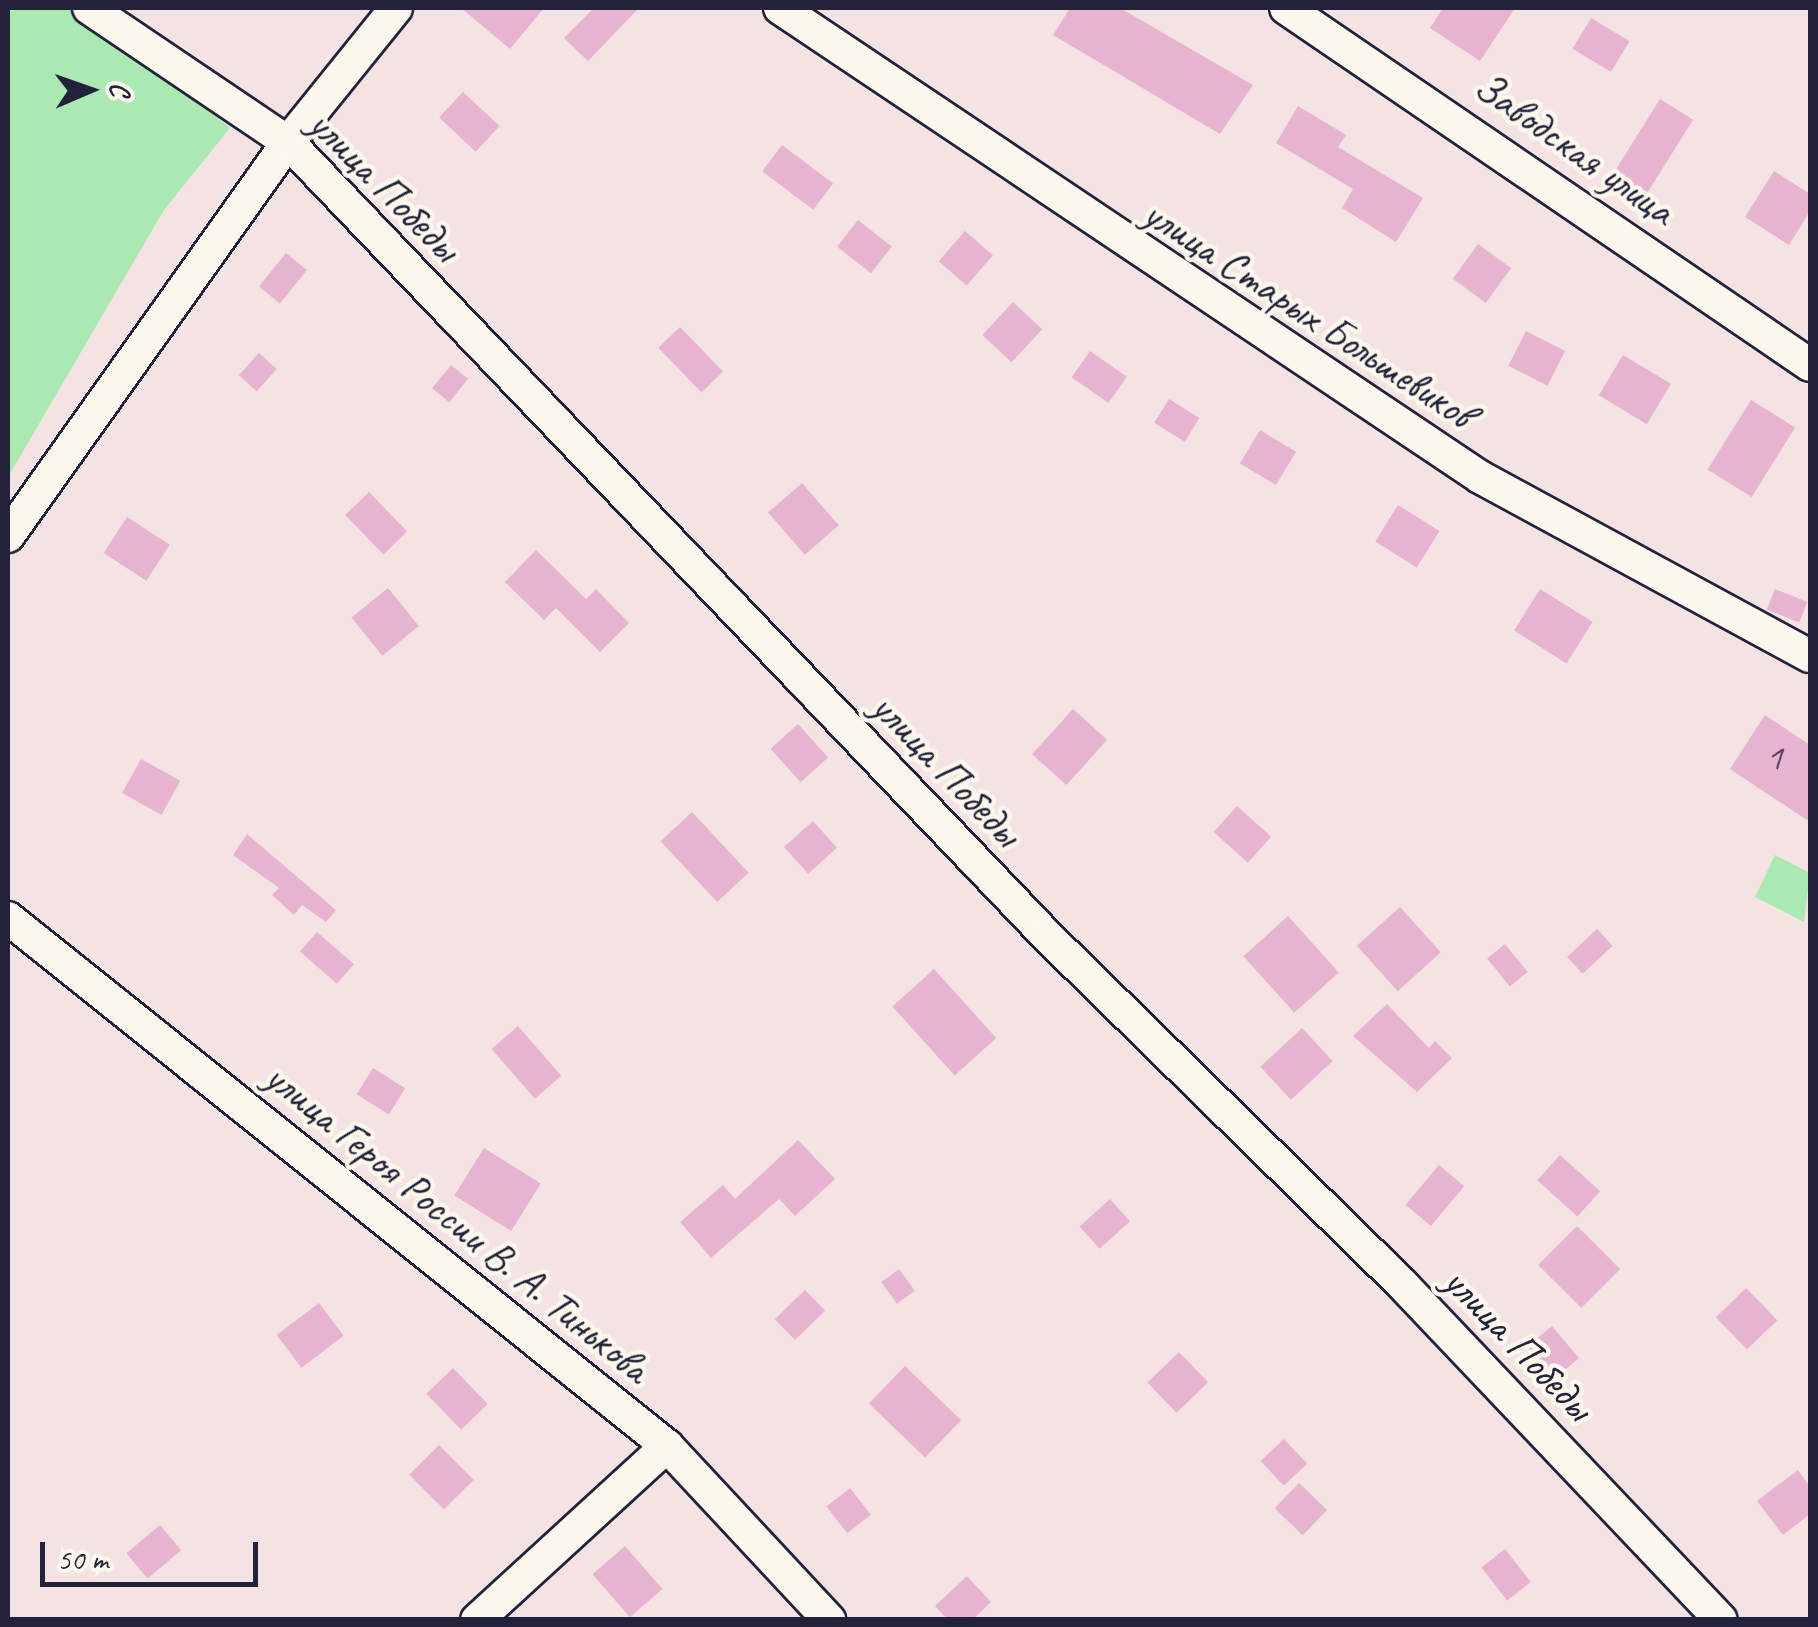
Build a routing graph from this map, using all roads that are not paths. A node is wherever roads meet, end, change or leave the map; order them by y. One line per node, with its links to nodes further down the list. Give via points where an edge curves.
1 (89, 8): 5 (street, улица Победы)
2 (396, 8): 5 (street)
3 (780, 8): 8 (street, улица Старых Большевиков, via 1480,477)
4 (1286, 8): 6 (street, Заводская улица)
5 (288, 142): 7 (street); 13 (street, улица Победы, via 1046,935 1404,1286)
6 (1810, 365)
7 (8, 536)
8 (1810, 656)
9 (8, 918): 10 (street, улица Героя России В. А. Тинькова)
10 (667, 1446): 11 (street); 12 (street, улица Героя России В. А. Тинькова)
11 (477, 1620)
12 (829, 1620)
13 (1721, 1620)

